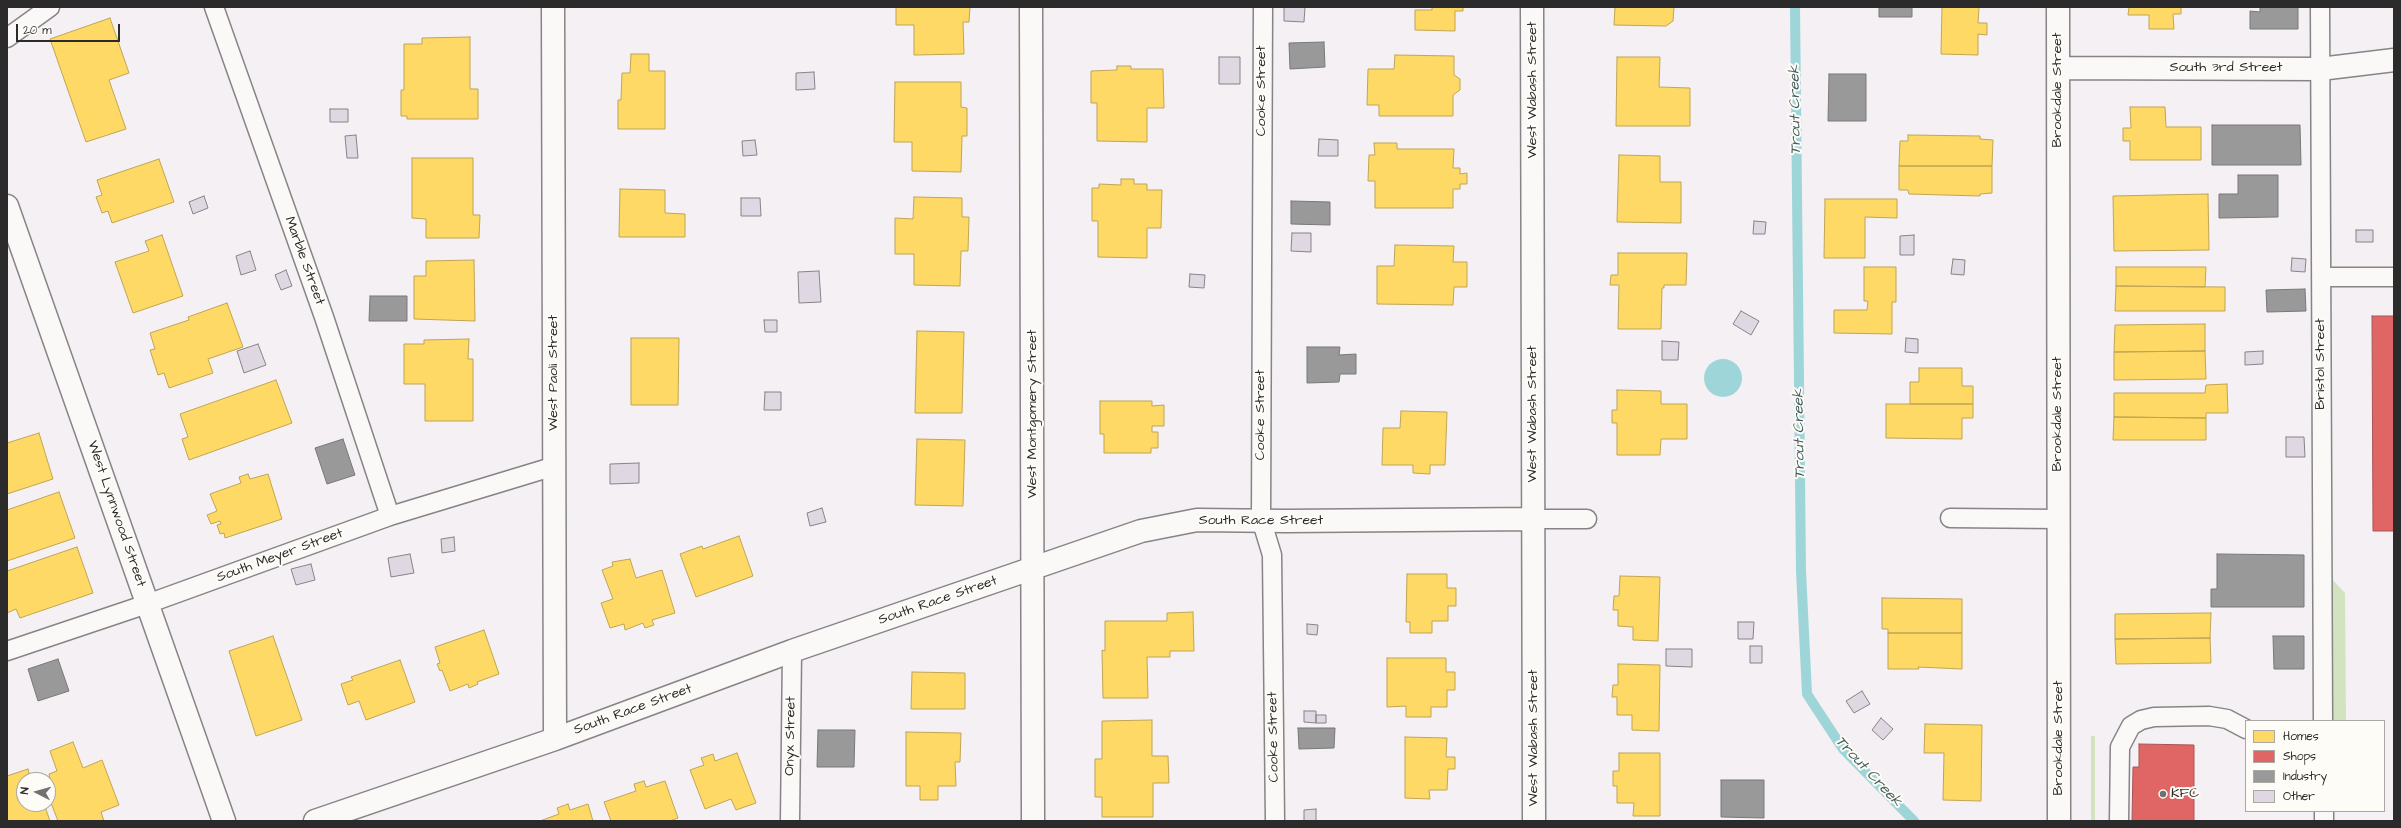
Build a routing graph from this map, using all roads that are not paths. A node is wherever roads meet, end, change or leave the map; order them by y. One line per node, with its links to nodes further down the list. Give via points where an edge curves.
1 (50, 7): 9 (lane)
2 (214, 7): 17 (lane, Marble Street, via 324,317)
3 (553, 7): 16 (street, West Paoli Street)
4 (1031, 7): 23 (street, West Montgomery Street)
5 (1263, 7): 20 (lane, Cooke Street)
6 (1532, 7): 21 (street, West Wabash Street)
7 (2058, 7): 11 (street, Brookdale Street)
8 (2320, 7): 12 (lane, Bristol Street)
9 (7, 38)
10 (2394, 60): 12 (street, South 3rd Street)
11 (2058, 68): 12 (street, South 3rd Street); 19 (street, Brookdale Street)
12 (2320, 68): 14 (lane, Bristol Street)
13 (7, 206): 24 (street, West Lynnwood Street)
14 (2320, 277): 15 (lane); 27 (lane, Bristol Street)
15 (2394, 277)
16 (555, 466): 17 (lane, South Meyer Street); 29 (street, West Paoli Street)
17 (390, 516): 24 (lane, South Meyer Street)
18 (1950, 518): 19 (lane)
19 (2059, 518): 36 (street, Brookdale Street)
20 (1261, 519): 21 (street, South Race Street); 23 (street, South Race Street, via 1197,520 1141,531); 34 (lane, Cooke Street, via 1272,555)
21 (1533, 519): 22 (lane, South Race Street); 35 (street, West Wabash Street)
22 (1587, 519)
23 (1034, 568): 25 (street, South Race Street); 33 (street, West Montgomery Street)
24 (147, 604): 26 (lane, South Meyer Street); 30 (street, West Lynnwood Street)
25 (792, 650): 29 (street, South Race Street); 32 (lane, Onyx Street)
26 (7, 651)
27 (2323, 720)
28 (2245, 728): 37 (lane, via 2227,719 2208,716 2154,717 2131,726 2120,748)
29 (555, 739): 31 (street, South Race Street)
30 (224, 821)
31 (314, 821)
32 (790, 821)
33 (1033, 821)
34 (1275, 821)
35 (1534, 821)
36 (2059, 821)
37 (2119, 821)

